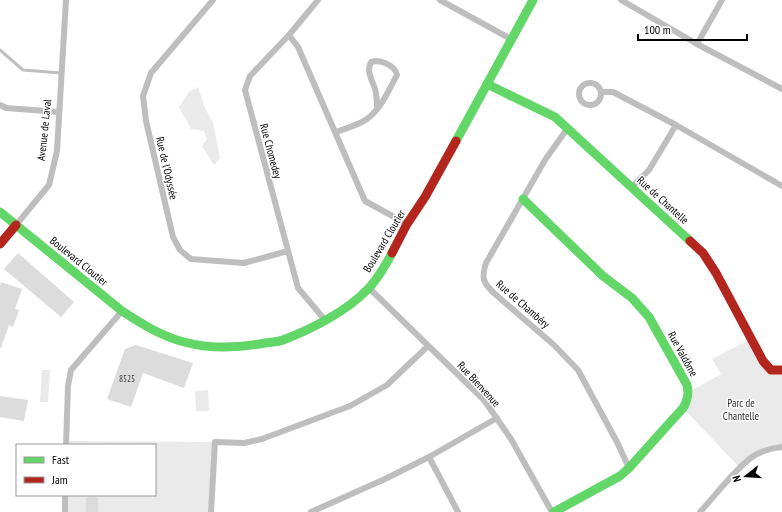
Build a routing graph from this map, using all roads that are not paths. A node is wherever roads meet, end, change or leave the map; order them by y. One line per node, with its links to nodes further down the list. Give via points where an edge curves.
1 (66, 0): 12 (street, Avenue de Laval)
2 (213, 0): 29 (street, Rue de l'Odyssée, via 151,73 143,96 146,121 173,237 180,250 191,259 244,264)
3 (318, 0): 8 (street, Rue Chomedey)
4 (440, 0): 9 (street)
5 (533, 0): 9 (street, Boulevard Cloutier)
6 (620, 0): 10 (street)
7 (722, 0): 10 (street)
8 (289, 35): 21 (street, via 298,47); 29 (street, Rue Chomedey, via 250,76 245,90)
9 (511, 39): 13 (street, Boulevard Cloutier)
10 (697, 44): 14 (street)
11 (0, 50): 12 (lane, via 23,70)
12 (61, 73): 18 (street, Avenue de Laval)
13 (487, 84): 20 (street, Rue de Chantelle, via 555,117); 26 (street, Boulevard Cloutier, via 425,197)
14 (782, 89)
15 (601, 92): 19 (street, via 613,92)
16 (0, 105): 18 (street, via 6,108)
17 (377, 109): 17 (street, via 397,75 393,67 376,60 370,62 368,67 375,90); 21 (street, via 363,122)
18 (59, 112): 27 (street, Avenue de Laval, via 57,151 49,184)
19 (676, 125): 22 (street); 23 (street, via 649,170)
20 (567, 129): 23 (street, Rue de Chantelle); 24 (street, Rue de Chambéry)
21 (336, 132): 26 (street, via 365,201)
22 (782, 186)
23 (632, 188): 34 (street, Rue de Chantelle, via 703,253 763,361 771,370)
24 (522, 199): 39 (street, Rue de Chambéry, via 486,263 482,273 484,280 494,294 554,345 578,370); 39 (street, Rue Valdôme, via 603,276 632,298 649,317 687,385 689,398 683,408)
25 (0, 212): 27 (street, Boulevard Cloutier)
26 (407, 224): 30 (street, Boulevard Cloutier, via 390,257)
27 (16, 225): 28 (street, Avenue de Laval); 31 (street, Boulevard Cloutier)
28 (0, 244)
29 (288, 251): 32 (street, Rue Chomedey, via 298,288)
30 (369, 288): 32 (street, Boulevard Cloutier, via 340,312); 33 (street, Rue Bienvenue)
31 (122, 311): 32 (street, Boulevard Cloutier, via 160,334 185,342 218,347 249,346 282,340); 36 (street, via 70,370)
32 (325, 320)
33 (428, 346): 35 (street, Rue Bienvenue, via 484,400); 42 (street, via 387,385 350,406 262,440 244,443 215,442)
34 (782, 370)
35 (497, 418): 38 (street); 45 (street, Rue Bienvenue)
36 (66, 444)
37 (782, 447): 46 (street, via 764,451 753,457)
38 (429, 457): 43 (street); 44 (street)
39 (629, 468): 45 (street, Rue Valdôme, via 620,476)
40 (65, 496): 41 (street)
41 (65, 512)
42 (211, 512)
43 (311, 512)
44 (458, 512)
45 (553, 512)
46 (700, 512)

